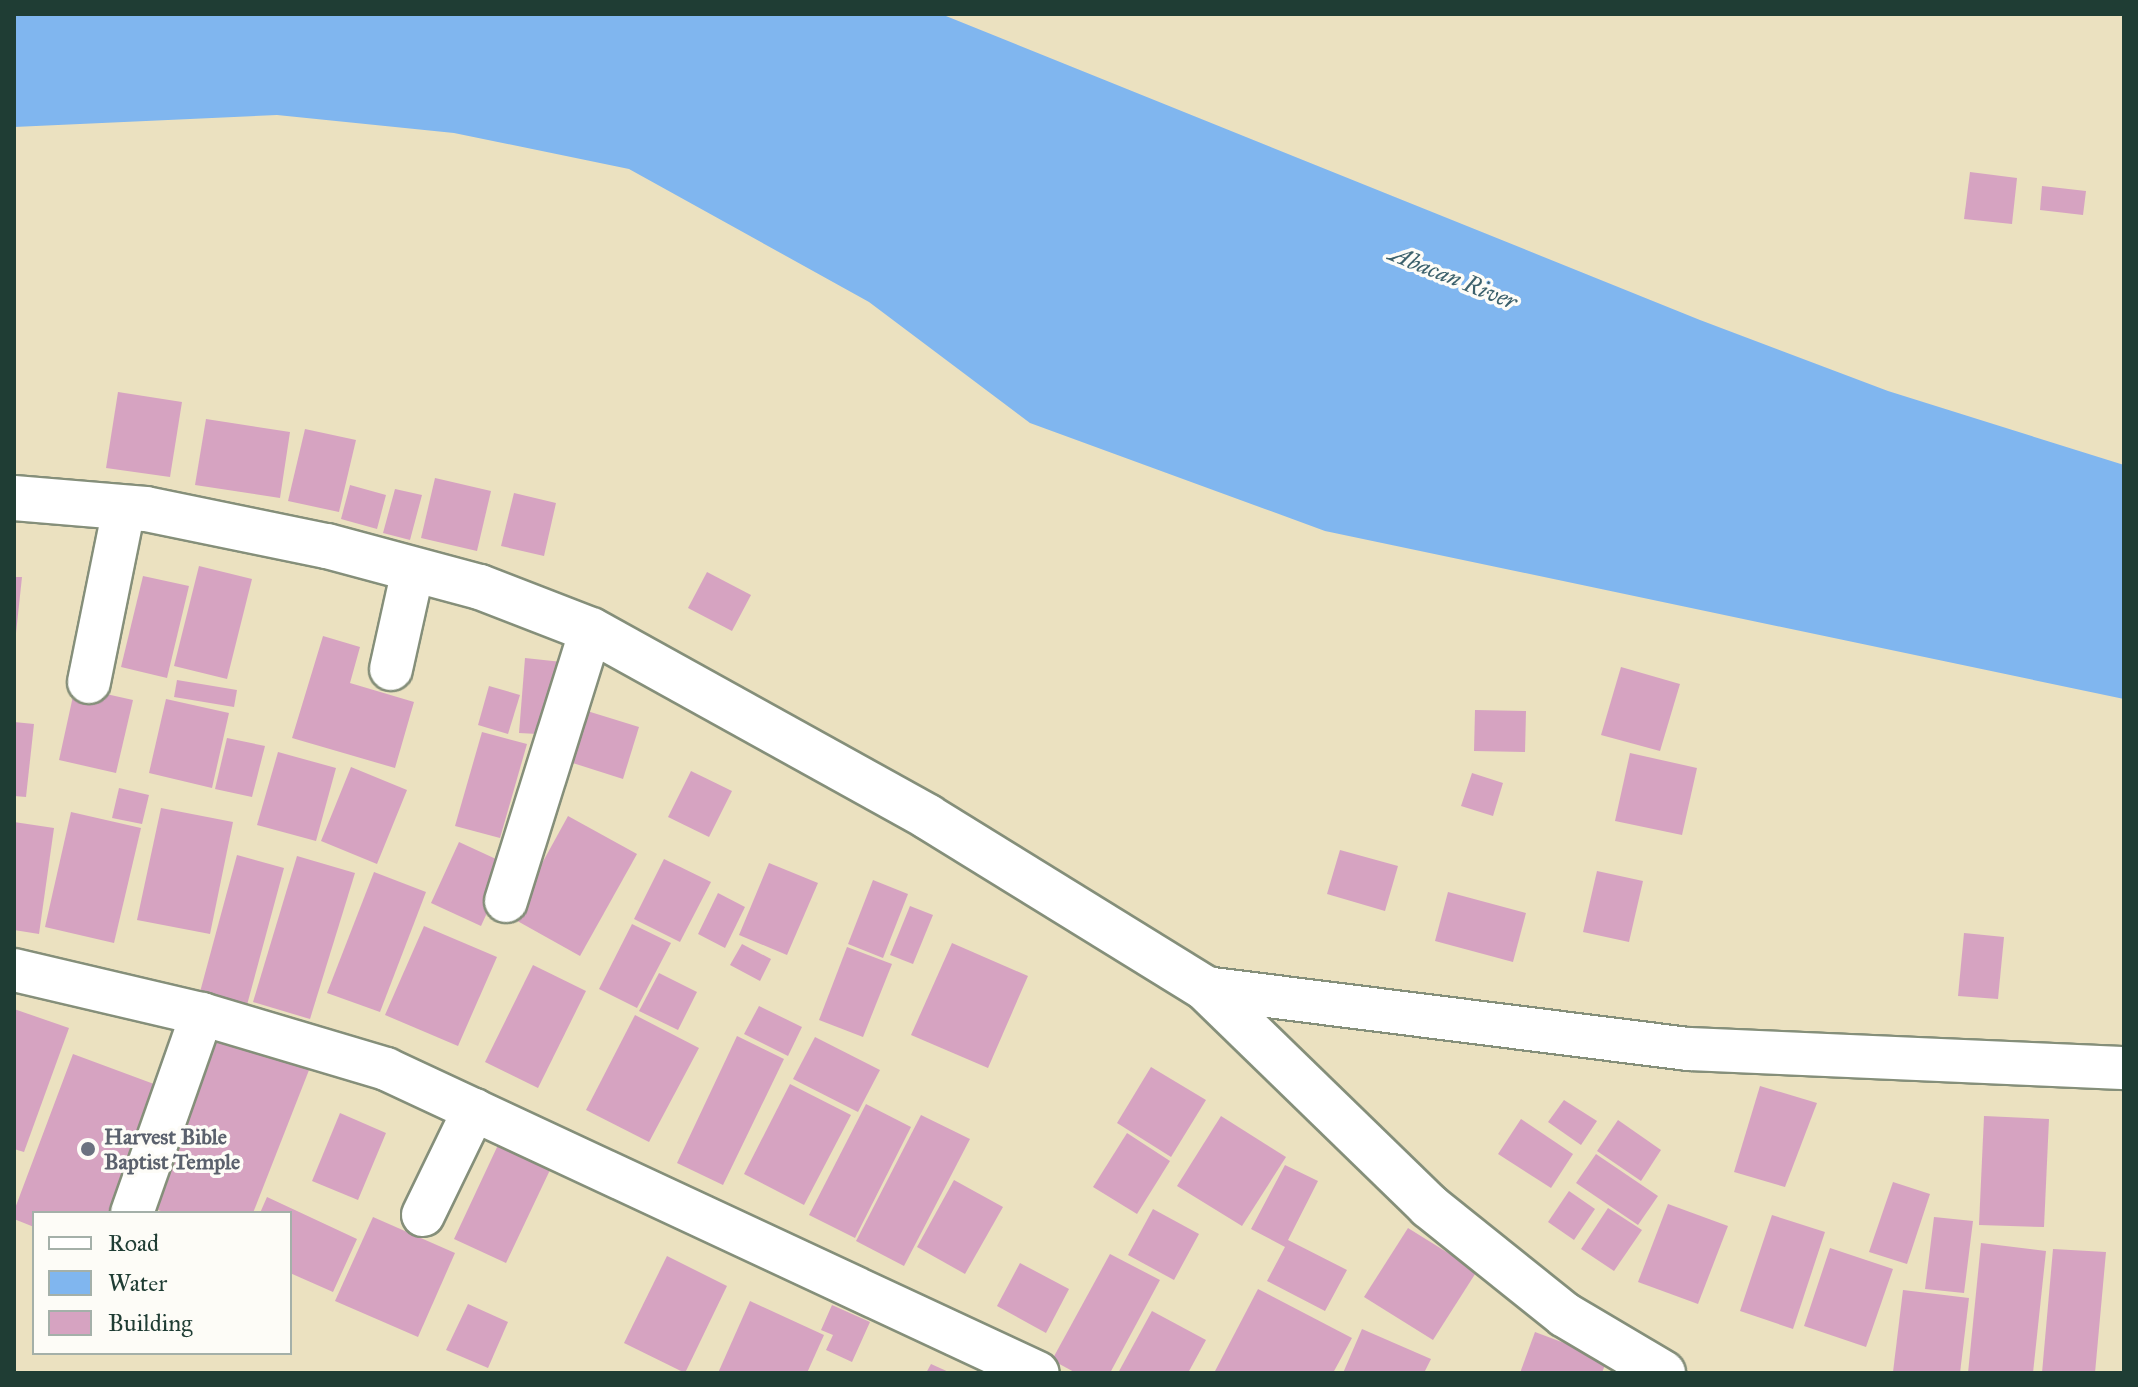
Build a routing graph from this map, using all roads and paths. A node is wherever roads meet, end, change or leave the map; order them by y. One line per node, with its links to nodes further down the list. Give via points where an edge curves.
1 (14, 498): 2 (street)
2 (124, 508): 3 (street); 6 (street)
3 (413, 570): 4 (street); 5 (street)
4 (591, 630): 7 (street); 9 (street, via 928,817)
5 (391, 669)
6 (89, 682)
7 (506, 901)
8 (14, 970): 10 (street)
9 (1205, 988): 11 (street, via 1688,1049); 16 (street, via 1429,1206 1565,1315)
10 (202, 1014): 12 (street, via 386,1069); 13 (street)
11 (2124, 1068)
12 (474, 1110): 14 (street); 15 (street)
13 (133, 1211)
14 (423, 1215)
15 (1038, 1373)
16 (1663, 1373)

